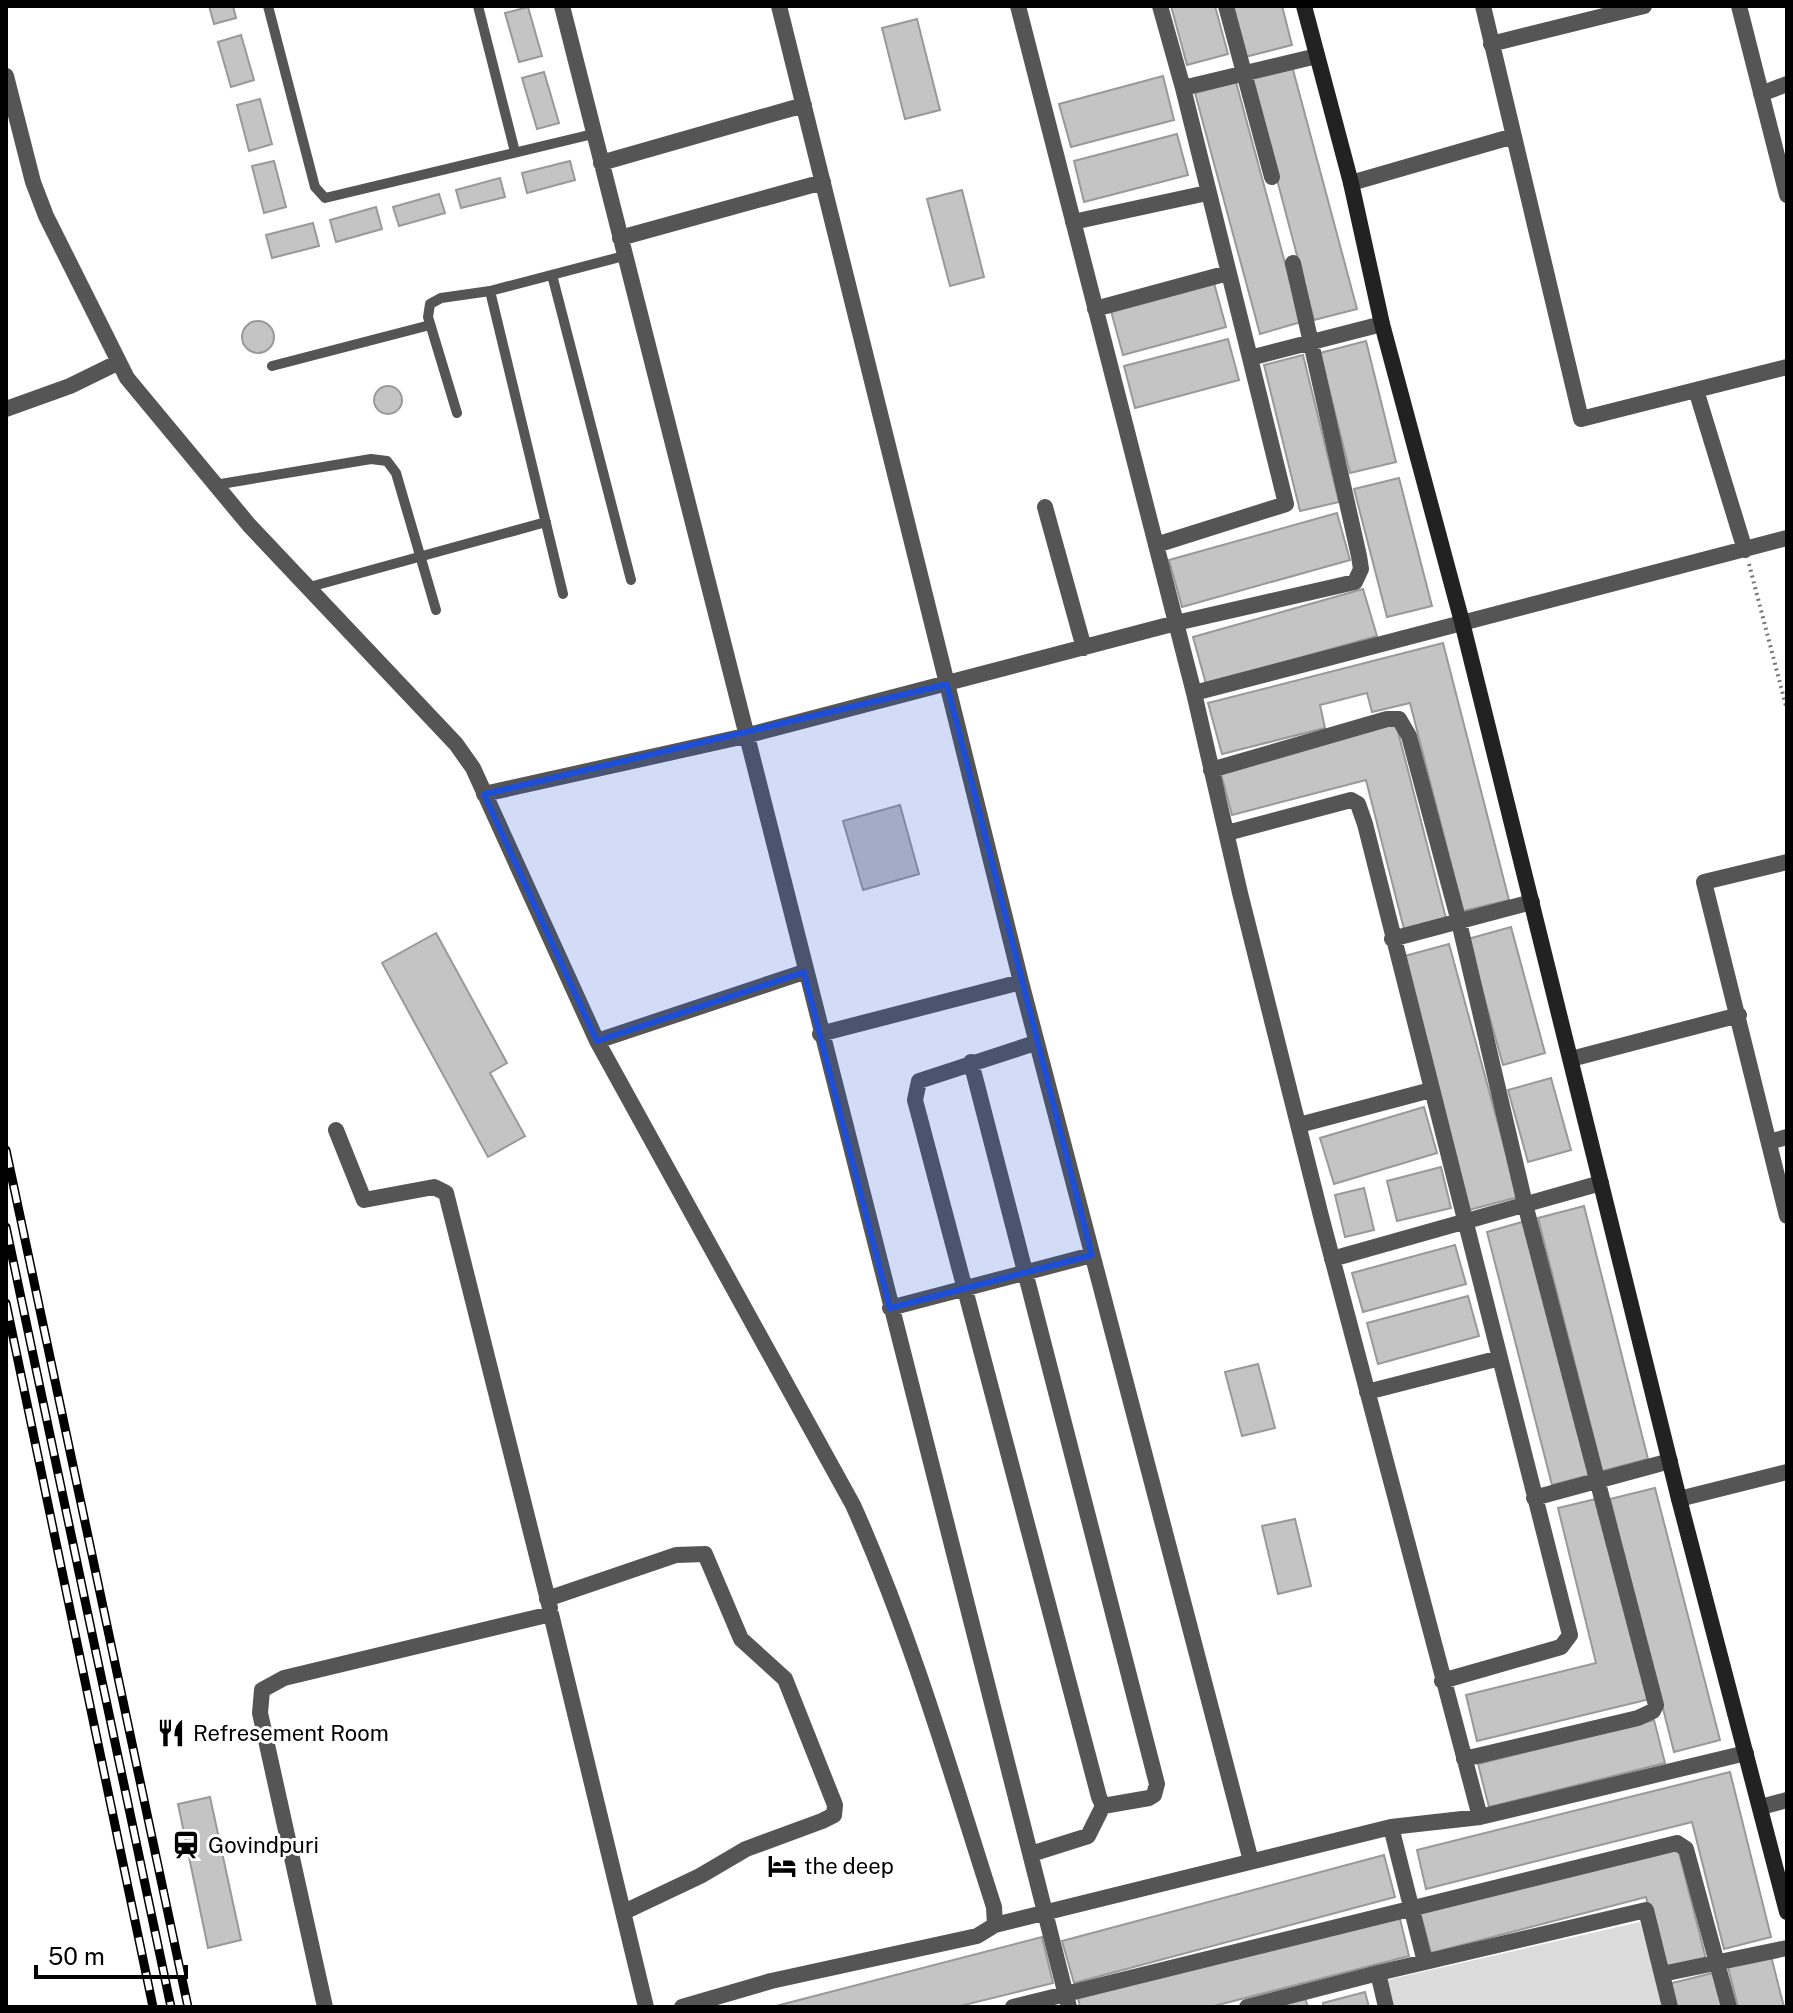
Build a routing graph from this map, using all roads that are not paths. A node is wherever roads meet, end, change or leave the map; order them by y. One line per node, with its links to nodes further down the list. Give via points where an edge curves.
1 (268, 6): 22 (lane, via 320,195 343,196)
2 (478, 6): 22 (lane)
3 (562, 6): 20 (street)
4 (779, 6): 19 (street)
5 (1018, 6): 29 (street)
6 (1160, 6): 17 (street)
7 (1226, 6): 14 (street)
8 (1304, 6): 13 (street)
9 (1483, 6): 12 (street)
10 (1644, 6): 12 (street)
11 (1739, 6): 18 (street)
12 (1491, 44): 21 (street)
13 (1317, 56): 14 (street); 26 (street)
14 (1245, 73): 17 (street); 24 (street)
15 (6, 76): 41 (street, via 33,182)
16 (1787, 84): 18 (street)
17 (1183, 88): 27 (street)
18 (1761, 94): 28 (street)
19 (804, 105): 23 (street); 25 (street)
20 (593, 134): 22 (lane); 23 (street)
21 (1514, 136): 26 (street); 44 (street, via 1581,419)
22 (515, 152)
23 (601, 163): 30 (street)
24 (1272, 177)
25 (823, 182): 30 (street); 61 (street)
26 (1351, 183): 37 (street)
27 (1207, 193): 29 (street); 33 (street)
28 (1787, 195)
29 (1073, 222): 36 (street)
30 (620, 238): 31 (street)
31 (624, 256): 34 (lane); 63 (street)
32 (1293, 263): 39 (street)
33 (1228, 273): 36 (street); 40 (street)
34 (552, 275): 35 (lane); 54 (lane)
35 (490, 291): 38 (lane, via 435,300 428,309); 49 (lane)
36 (1095, 309): 51 (street)
37 (1382, 324): 39 (street); 58 (street)
38 (430, 325): 42 (lane); 46 (lane)
39 (1310, 341): 40 (street); 59 (street, via 1360,577 1343,587)
40 (1250, 358): 51 (street, via 1286,504)
41 (117, 363): 45 (street); 47 (street)
42 (272, 366)
43 (1787, 367): 44 (street)
44 (1696, 390): 52 (street)
45 (6, 409)
46 (457, 413)
47 (215, 485): 53 (lane, via 381,458 396,473); 55 (street)
48 (1045, 507): 60 (street)
49 (546, 522): 53 (lane); 56 (lane)
50 (1787, 538): 52 (street)
51 (1156, 545): 59 (street)
52 (1745, 550): 58 (street)
53 (421, 555): 55 (lane); 57 (lane)
54 (631, 580)
55 (306, 588): 65 (street, via 456,744)
56 (563, 594)
57 (436, 610)
58 (1462, 622): 62 (street); 68 (street)
59 (1176, 623): 60 (street); 62 (street)
60 (1084, 648): 61 (street)
61 (947, 684): 63 (street); 72 (street)
62 (1194, 693): 64 (street)
63 (745, 736): 65 (street); 71 (street)
64 (1211, 770): 66 (street); 69 (street, via 1399,719 1409,736)
65 (484, 794): 75 (street)
66 (1227, 833): 70 (street, via 1351,800 1363,815); 80 (street)
67 (1787, 862): 73 (street, via 1704,882)
68 (1532, 902): 69 (street); 77 (street)
69 (1459, 922): 70 (street); 85 (street)
70 (1392, 939): 79 (street)
71 (804, 972): 74 (street); 75 (street)
72 (1021, 982): 74 (street); 76 (street)
73 (1739, 1015): 77 (street); 83 (street)
74 (820, 1034): 92 (street)
75 (597, 1041): 115 (street, via 863,1526 959,1796)
76 (1035, 1043): 78 (street); 88 (street)
77 (1571, 1059): 84 (street)
78 (971, 1062): 90 (street); 91 (street, via 919,1081 914,1093)
79 (1431, 1090): 80 (street); 87 (street)
80 (1299, 1125): 89 (street)
81 (336, 1130): 100 (street, via 364,1200 434,1187 446,1193)
82 (1787, 1137): 83 (street)
83 (1769, 1142): 86 (street)
84 (1601, 1183): 85 (street); 95 (street)
85 (1525, 1204): 87 (street); 97 (street)
86 (1787, 1216)
87 (1465, 1221): 89 (street); 93 (street)
88 (1092, 1255): 90 (street); 110 (street)
89 (1332, 1259): 94 (street)
90 (1027, 1274): 91 (street); 105 (street, via 1157,1784 1149,1798)
91 (962, 1290): 92 (street); 105 (street)
92 (890, 1308): 109 (street)
93 (1500, 1358): 94 (street); 98 (street)
94 (1367, 1392): 101 (street)
95 (1670, 1461): 97 (street); 99 (street)
96 (1787, 1472): 99 (street)
97 (1597, 1481): 98 (street); 103 (street, via 1655,1695 1653,1711)
98 (1534, 1498): 101 (street, via 1569,1642)
99 (1679, 1499): 102 (street)
100 (549, 1606): 112 (street); 112 (street, via 676,1555 705,1554 741,1639 785,1679 835,1805 834,1815 746,1849); 124 (street, via 284,1678 262,1690 260,1713)
101 (1442, 1681): 103 (street)
102 (1746, 1753): 106 (street); 107 (street)
103 (1464, 1759): 107 (street)
104 (1787, 1800): 106 (street)
105 (1103, 1806): 109 (street, via 1088,1836)
106 (1761, 1807): 113 (street)
107 (1480, 1817): 108 (street)
108 (1391, 1827): 110 (street); 111 (street)
109 (1031, 1854): 114 (street)
110 (1251, 1861): 114 (street)
111 (1411, 1908): 117 (street); 118 (street, via 1677,1843 1686,1849); 122 (street)
112 (624, 1912): 125 (street)
113 (1787, 1912)
114 (1047, 1914): 115 (street); 122 (street)
115 (995, 1925): 123 (street, via 977,1936 771,1981)
116 (1787, 1948): 118 (street)
117 (1425, 1962): 119 (street); 120 (street, via 1646,1910)
118 (1718, 1963): 120 (street); 131 (street)
119 (1378, 1973): 121 (street); 129 (street)
120 (1662, 1974): 130 (street)
121 (1314, 1990): 127 (street); 128 (street)
122 (1068, 2000): 126 (street)
123 (688, 2006)
124 (325, 2007)
125 (646, 2007)
126 (1013, 2007)
127 (1250, 2007)
128 (1319, 2007)
129 (1386, 2007)
130 (1670, 2007)
131 (1729, 2007)

